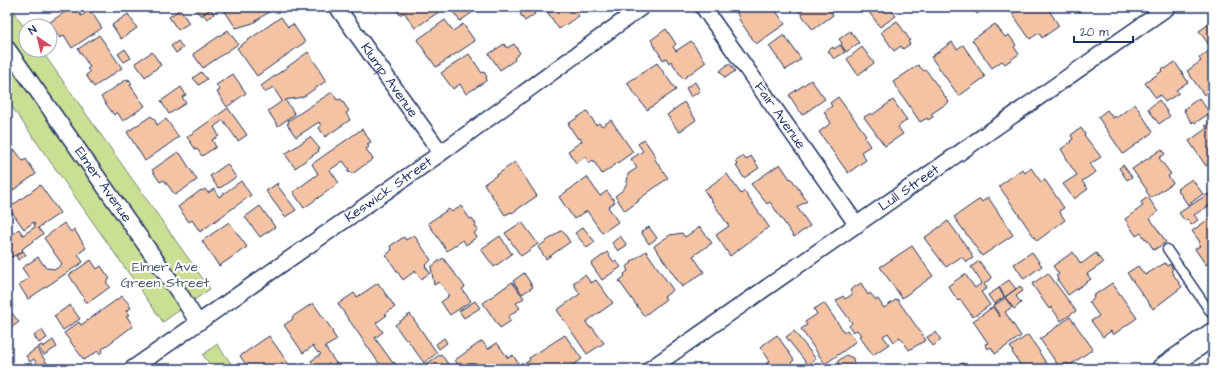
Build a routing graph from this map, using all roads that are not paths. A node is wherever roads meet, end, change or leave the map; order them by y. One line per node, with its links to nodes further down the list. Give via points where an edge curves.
1 (337, 7): 6 (street, Klump Avenue)
2 (642, 7): 6 (street, Keswick Street)
3 (703, 7): 7 (street, Fair Avenue)
4 (1168, 7): 7 (street, Lull Street)
5 (7, 48): 10 (street, Elmer Avenue)
6 (440, 154): 10 (street, Keswick Street)
7 (857, 225): 13 (street, Lull Street)
8 (1167, 249): 9 (lane)
9 (1213, 316)
10 (198, 323): 12 (street, Keswick Street)
11 (1213, 334): 14 (main road)
12 (132, 369)
13 (650, 369)
14 (1163, 369)

